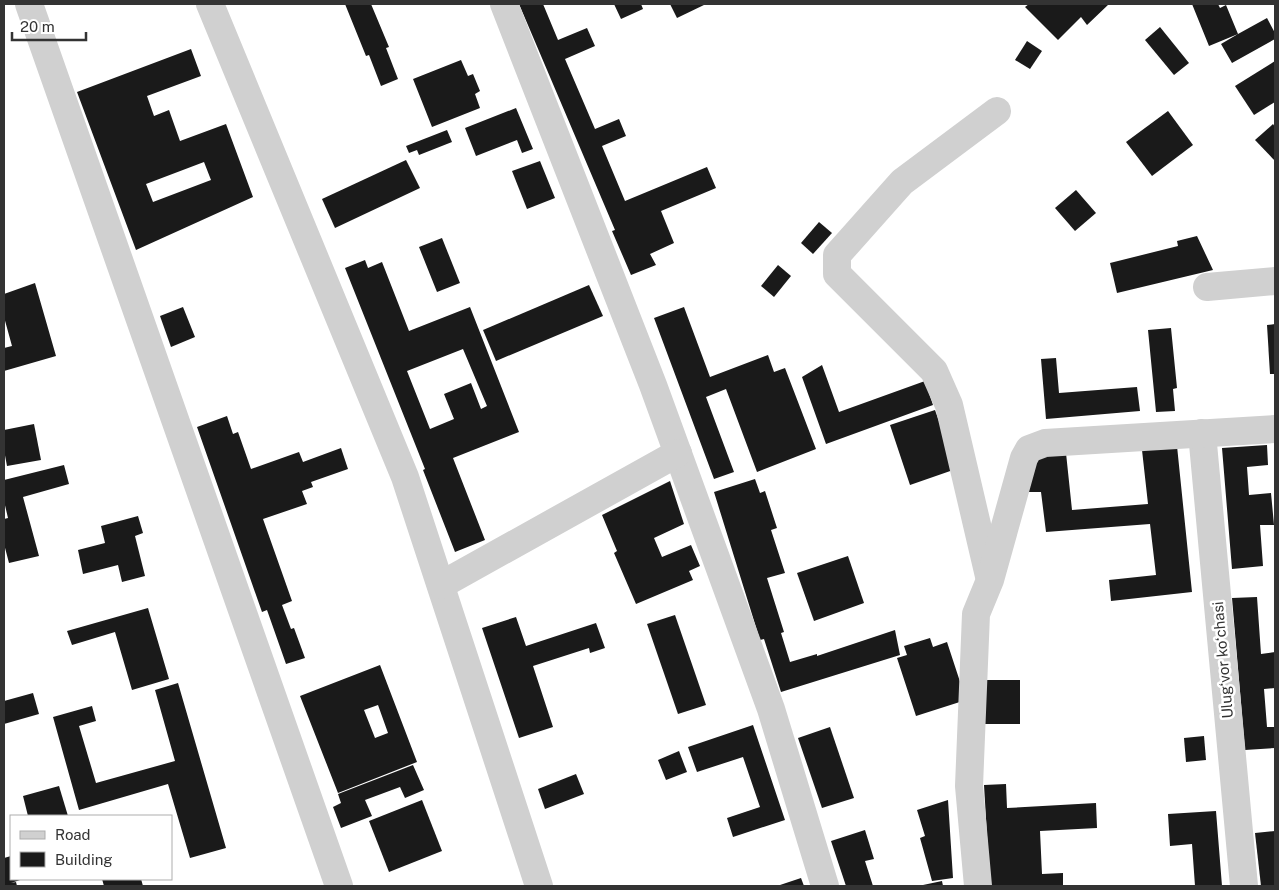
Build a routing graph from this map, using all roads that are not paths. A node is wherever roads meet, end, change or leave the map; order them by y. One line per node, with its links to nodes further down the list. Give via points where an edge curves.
1 (28, 4): 12 (street)
2 (210, 4): 11 (street, via 405,477)
3 (504, 4): 9 (street)
4 (997, 111): 10 (street, via 902,182 837,255 837,274 934,371 949,405)
5 (1275, 281): 6 (street)
6 (1208, 287)
7 (1275, 429): 8 (street)
8 (1202, 434): 10 (street, via 1045,442 1029,449); 16 (street, Ulugʻvor koʻchasi)
9 (678, 453): 11 (street); 14 (street, via 771,709)
10 (990, 580): 15 (street, via 976,614 969,786)
11 (440, 586): 13 (street)
12 (339, 886)
13 (539, 886)
14 (826, 886)
15 (978, 886)
16 (1244, 886)

